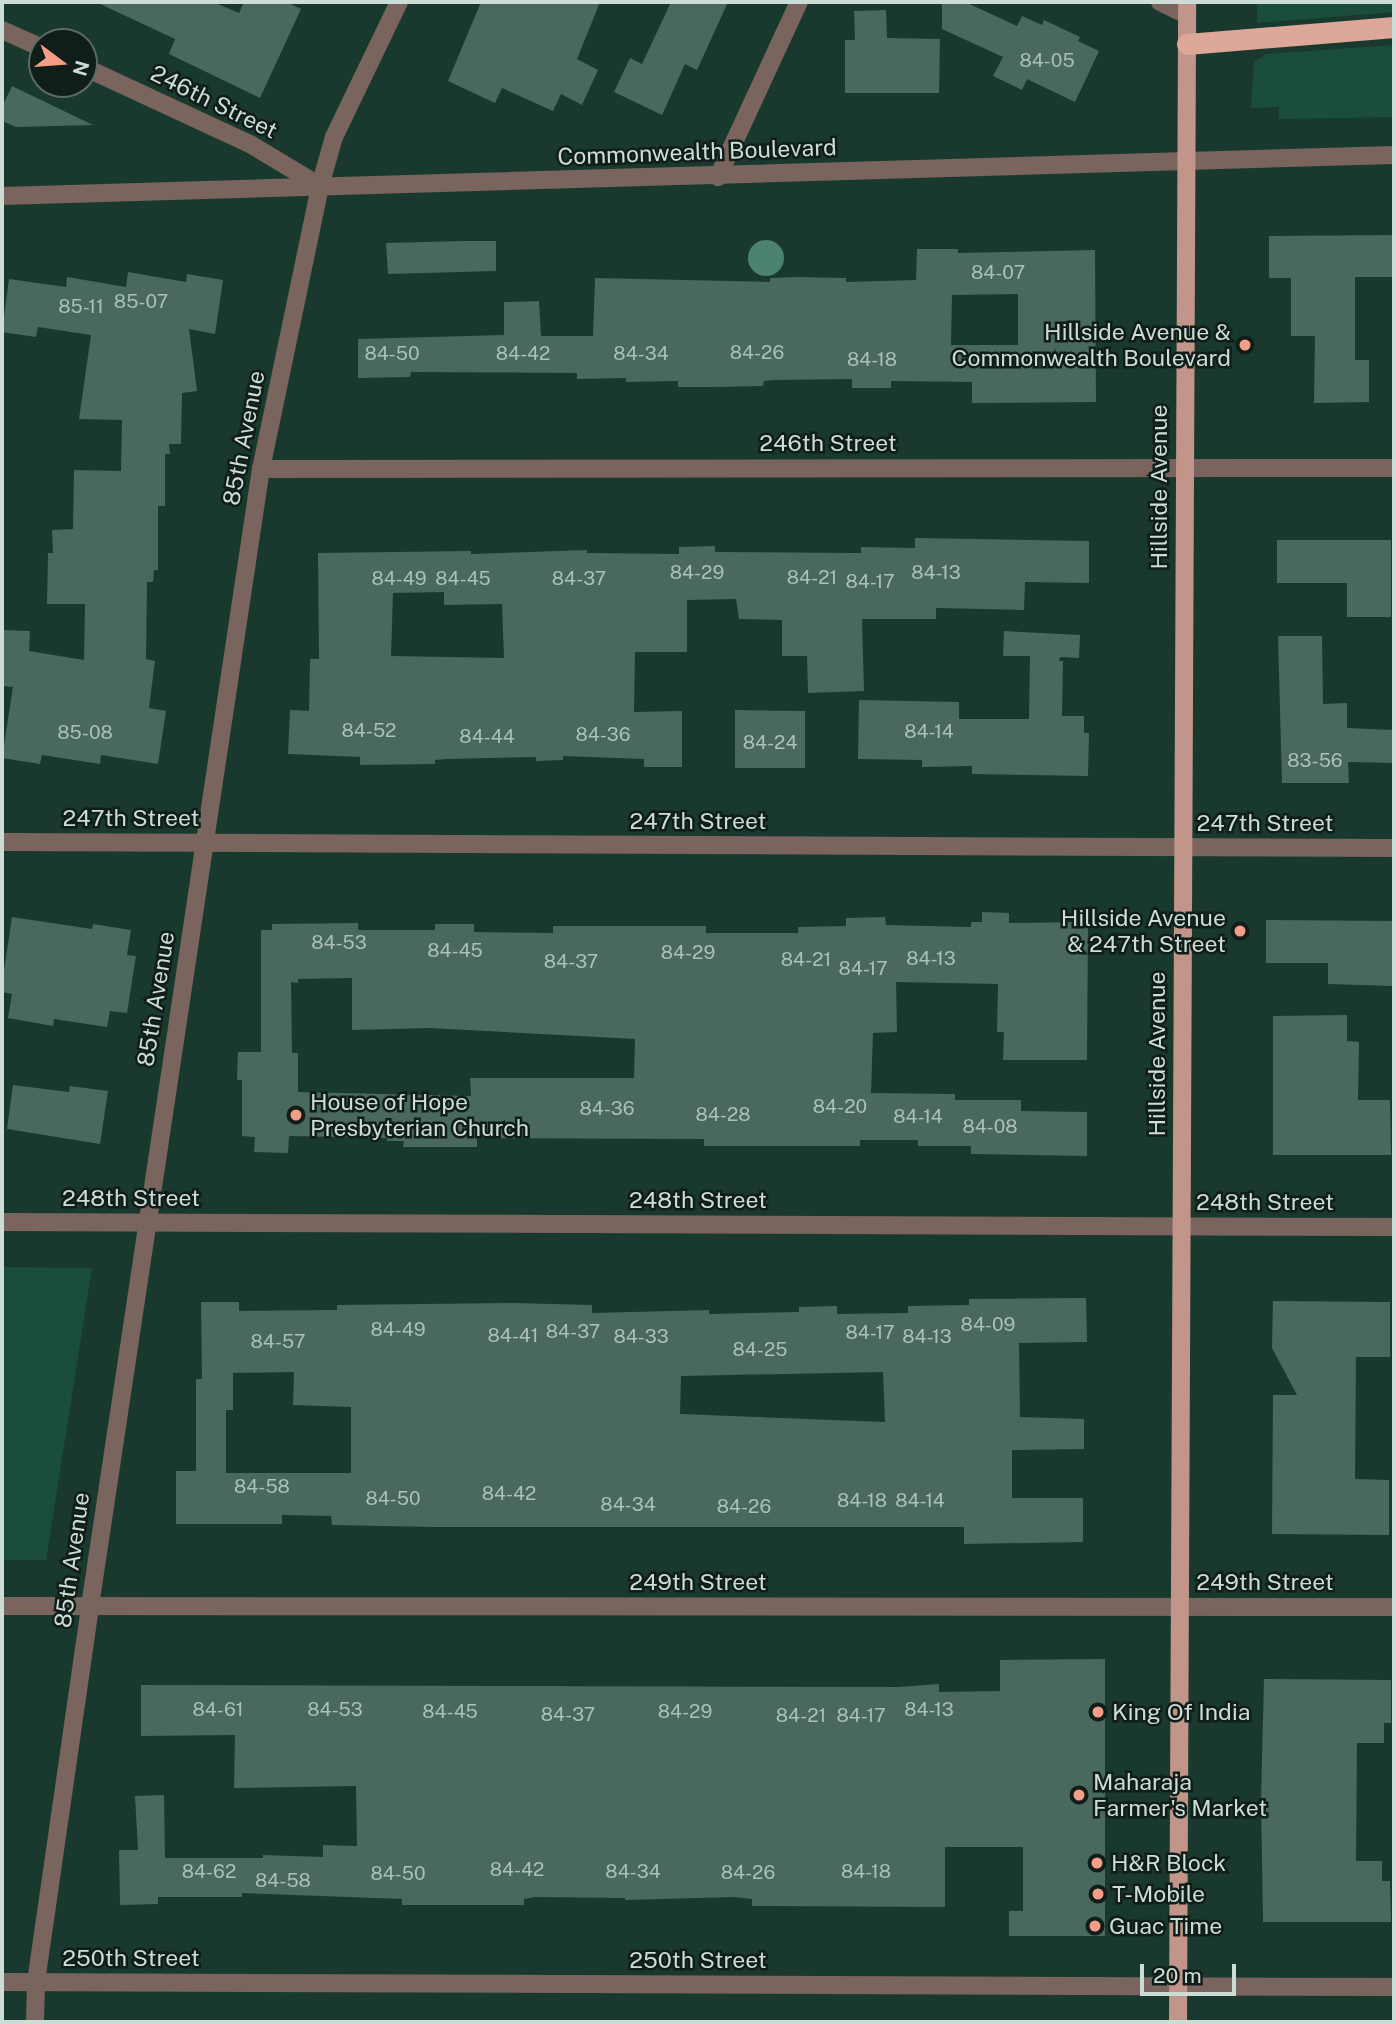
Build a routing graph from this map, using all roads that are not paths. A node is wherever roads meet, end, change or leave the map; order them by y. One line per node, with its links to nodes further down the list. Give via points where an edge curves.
1 (399, 2): 13 (street, 85th Avenue, via 334,137)
2 (799, 2): 12 (street)
3 (1160, 2): 4 (street)
4 (1187, 8): 8 (main road, Hillside Avenue)
5 (1394, 27): 8 (highway)
6 (2, 30): 7 (street)
7 (28, 42)
8 (1187, 44): 11 (main road, Hillside Avenue)
9 (98, 73): 13 (street, 246th Street, via 250,144)
10 (1394, 155): 11 (street, Commonwealth Boulevard)
11 (1184, 162): 12 (street, Commonwealth Boulevard); 15 (main road, Hillside Avenue)
12 (718, 177): 13 (street, Commonwealth Boulevard)
13 (320, 186): 14 (street, Commonwealth Boulevard); 17 (street, 85th Avenue)
14 (2, 196)
15 (1184, 467): 16 (street, 246th Street); 17 (street, 246th Street); 20 (main road, Hillside Avenue)
16 (1394, 468)
17 (261, 469): 19 (street, 85th Avenue)
18 (2, 842): 19 (street, 247th Street)
19 (204, 843): 20 (street, 247th Street); 23 (street, 85th Avenue)
20 (1182, 847): 21 (street, 247th Street); 24 (main road, Hillside Avenue)
21 (1394, 848)
22 (2, 1222): 23 (street, 248th Street)
23 (148, 1223): 24 (street, 248th Street); 27 (street, 85th Avenue)
24 (1181, 1227): 25 (street, 248th Street); 28 (main road, Hillside Avenue)
25 (1394, 1227)
26 (2, 1606): 27 (street, 249th Street)
27 (90, 1606): 28 (street, 249th Street); 31 (street, 85th Avenue)
28 (1179, 1606): 29 (street, 249th Street); 32 (main road, Hillside Avenue)
29 (1394, 1607)
30 (2, 1982): 31 (street, 250th Street)
31 (36, 1982): 32 (street, 250th Street); 34 (street, 85th Avenue)
32 (1178, 1987): 33 (street, 250th Street); 35 (main road, Hillside Avenue)
33 (1394, 1987)
34 (35, 2022)
35 (1178, 2022)

